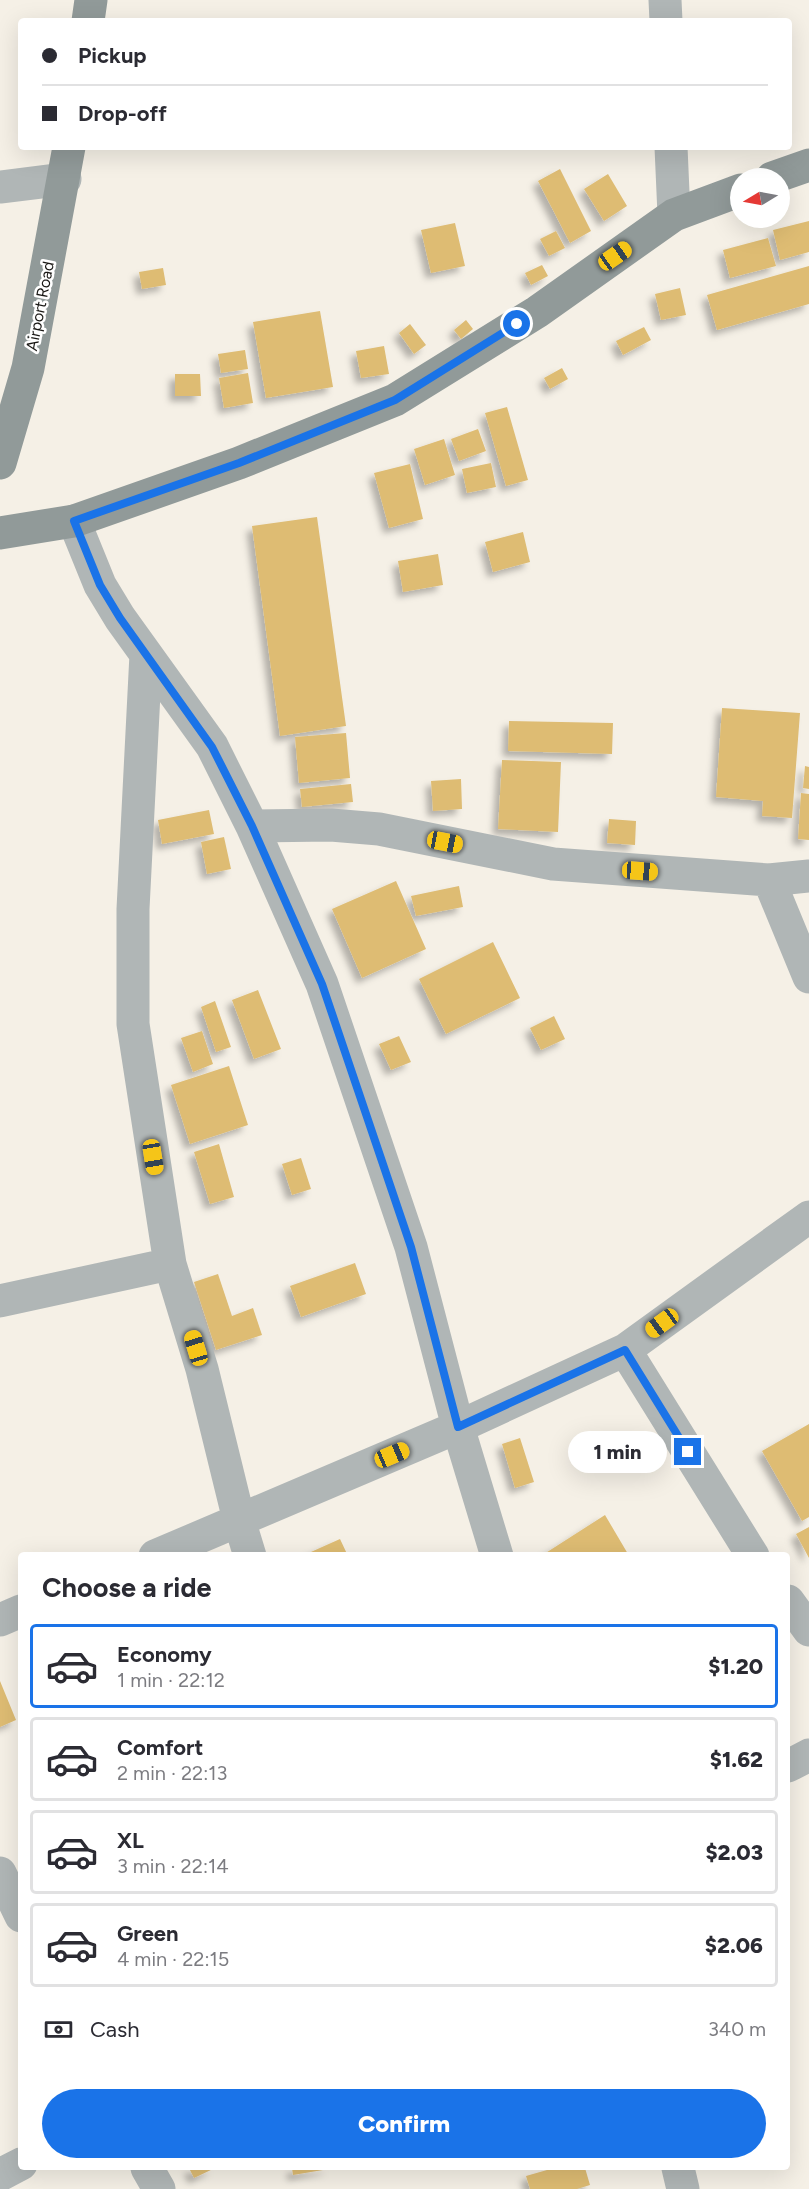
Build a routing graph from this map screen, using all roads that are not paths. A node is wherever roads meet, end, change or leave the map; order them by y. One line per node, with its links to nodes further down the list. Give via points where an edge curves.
1 (92, 0): 3 (street)
2 (665, 0): 4 (street)
3 (89, 18)
4 (666, 18)
5 (69, 150): 9 (street, Airport Road)
6 (671, 150): 12 (street)
7 (809, 165): 8 (street)
8 (790, 172)
9 (65, 179): 10 (street); 13 (street, Airport Road, via 28,368)
10 (0, 188)
11 (730, 194): 12 (street)
12 (674, 215): 14 (street, via 537,312 395,400 239,463)
13 (0, 463)
14 (74, 521): 15 (street); 16 (street, via 100,585)
15 (0, 533)
16 (146, 654): 17 (street, via 212,747); 22 (street, via 133,909 134,1024)
17 (252, 826): 19 (street, via 379,829 554,864); 25 (street, via 322,984 411,1247)
18 (809, 876): 19 (street)
19 (769, 880): 20 (street)
20 (809, 977)
21 (809, 1217): 24 (street)
22 (170, 1264): 23 (street); 26 (street, via 202,1369)
23 (0, 1301)
24 (625, 1350): 25 (street); 30 (street)
25 (458, 1427): 26 (street); 29 (street)
26 (239, 1520): 27 (street); 28 (street)
27 (164, 1552)
28 (249, 1552)
29 (496, 1552)
30 (751, 1552)
31 (790, 1604): 34 (street)
32 (18, 1612): 33 (street)
33 (0, 1620)
34 (809, 1630)
35 (809, 1755): 36 (street)
36 (790, 1765)
37 (0, 1873): 38 (street)
38 (18, 1910)
39 (18, 2166): 41 (street)
40 (148, 2170): 42 (street)
41 (0, 2175)
42 (159, 2189)

